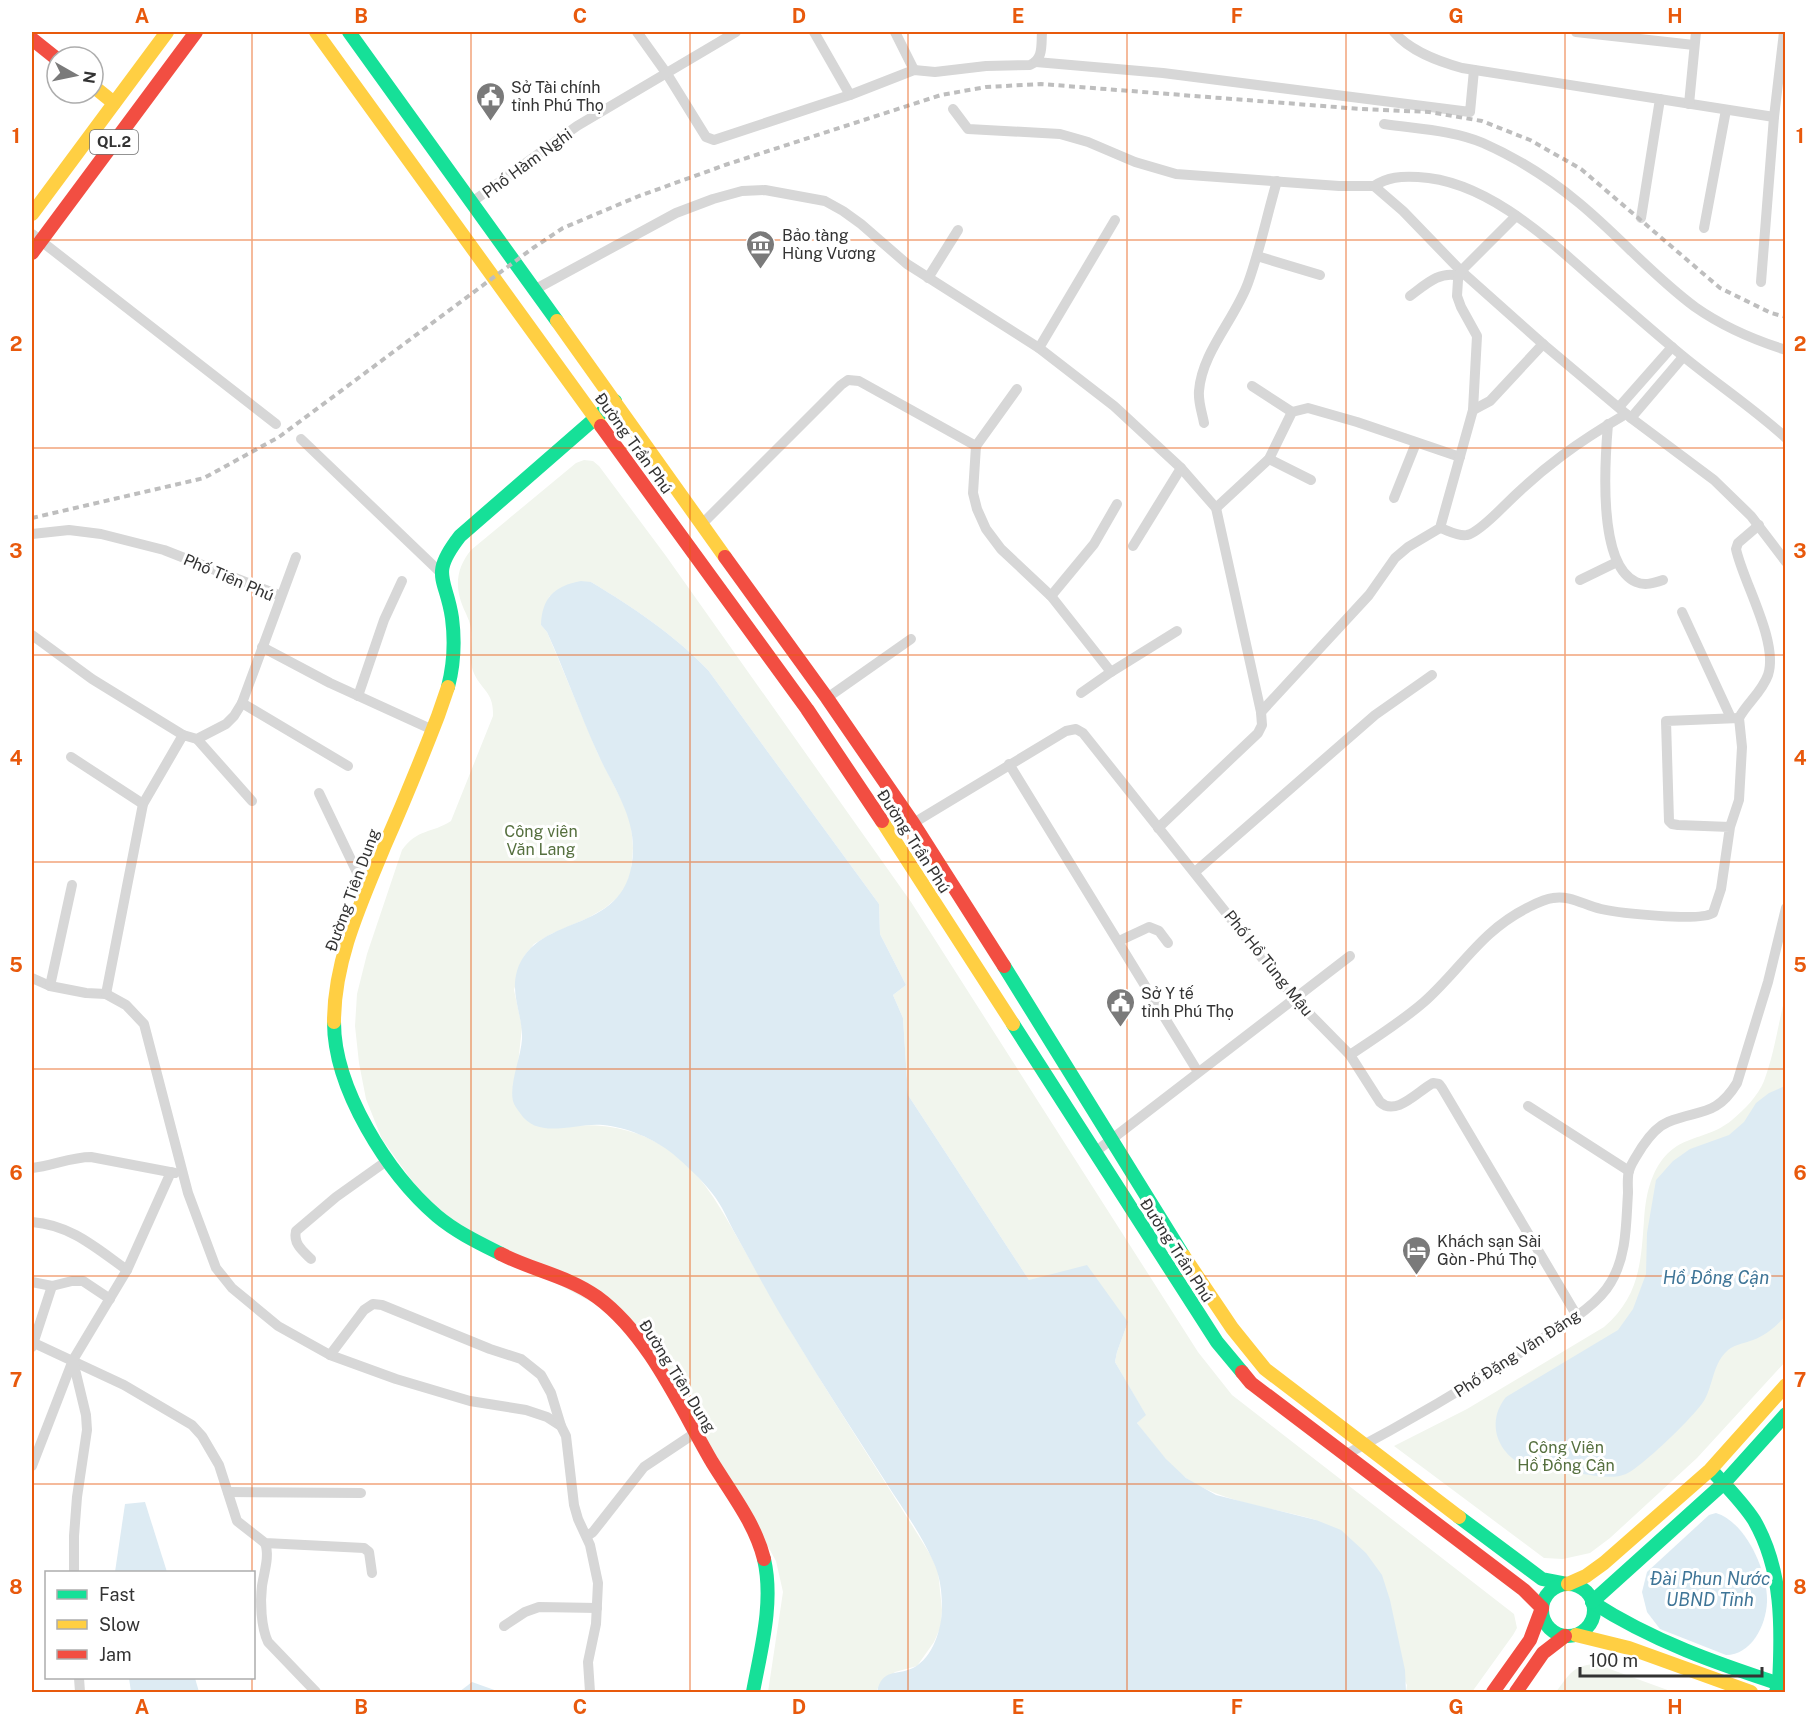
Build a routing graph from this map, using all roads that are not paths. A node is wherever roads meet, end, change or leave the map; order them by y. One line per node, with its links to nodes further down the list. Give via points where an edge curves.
1 (167, 32): 25 (main road, QL.2)
2 (196, 32): 40 (main road, QL.2)
3 (316, 32): 60 (main road, Đường Trần Phú)
4 (349, 32): 33 (main road, Đường Trần Phú)
5 (638, 32): 20 (street)
6 (736, 32): 20 (street, Phố Hàm Nghi)
7 (814, 32): 22 (street)
8 (895, 32): 18 (street)
9 (1042, 32): 17 (street)
10 (1394, 32): 19 (street, via 1433,59)
11 (1576, 32): 15 (street)
12 (1696, 32): 15 (street)
13 (1784, 32): 21 (street)
14 (32, 39): 16 (main road)
15 (1694, 45): 26 (street)
16 (45, 49)
17 (1036, 62): 18 (street, via 935,72); 19 (street, via 1163,73 1470,112)
18 (914, 70): 22 (street)
19 (1474, 70): 24 (street)
20 (667, 74): 22 (street, via 709,140 719,140); 33 (street, Phố Hàm Nghi, via 578,126)
21 (1782, 78): 29 (street)
22 (850, 95)
23 (105, 96): 25 (main road)
24 (1660, 99): 26 (street); 36 (street)
25 (114, 103): 34 (main road, QL.2)
26 (1689, 104): 28 (street)
27 (953, 109): 31 (street, via 968,129 1060,134 1165,172)
28 (1726, 110): 29 (street); 38 (street)
29 (1774, 117): 46 (street)
30 (1384, 124): 52 (street, via 1467,138 1506,154 1581,204 1696,308 1746,335)
31 (1276, 181): 32 (street); 42 (street)
32 (1374, 186): 35 (street, via 1402,176 1445,181); 43 (street, via 1403,211)
33 (472, 202): 47 (main road, Đường Trần Phú)
34 (32, 214)
35 (1516, 216): 43 (street); 50 (street)
36 (1641, 218)
37 (1115, 220): 51 (street)
38 (1704, 228)
39 (958, 230): 45 (street)
40 (36, 237): 41 (main road, QL.2); 62 (street)
41 (32, 253)
42 (1257, 256): 44 (street); 61 (street, via 1239,304 1203,372 1199,401)
43 (1460, 274): 48 (street, via 1436,278); 49 (street); 57 (street, via 1457,296 1476,336)
44 (1320, 275)
45 (928, 278): 47 (street, via 861,224 825,201 765,190 742,191 676,213); 51 (street)
46 (1761, 282)
47 (534, 290): 56 (main road, Đường Trần Phú)
48 (1410, 296)
49 (1543, 344): 57 (street, via 1490,401); 59 (street)
50 (1672, 347): 53 (street); 59 (street)
51 (1040, 348): 70 (street, via 1114,406)
52 (1785, 350)
53 (1683, 357): 59 (street); 64 (street)
54 (1252, 386): 58 (street)
55 (1017, 389): 67 (street)
56 (615, 401): 60 (main road); 75 (main road, Đường Trần Phú)
57 (1473, 410): 68 (street)
58 (1292, 412): 66 (street, via 1308,408); 69 (street)
59 (1625, 413): 63 (street); 76 (street, via 1713,480)
60 (595, 418): 83 (main road, via 460,536); 114 (main road, Đường Trần Phú, via 807,709)
61 (1204, 423)
62 (276, 424)
63 (1608, 424): 77 (street, via 1554,460 1472,533 1462,535); 81 (street, via 1605,499)
64 (1785, 438)
65 (301, 439): 83 (street)
66 (1416, 443): 68 (street); 72 (street)
67 (976, 446): 75 (street, via 859,381 848,380); 88 (street, via 972,493 986,528 1008,557)
68 (1460, 457): 77 (street)
69 (1269, 459): 71 (street); 74 (street)
70 (1181, 468): 74 (street); 79 (street)
71 (1311, 480)
72 (1394, 498)
73 (1117, 504): 88 (street, via 1094,544)
74 (1216, 508): 100 (street)
75 (703, 523): 98 (main road, Đường Trần Phú)
76 (1759, 525): 82 (street); 101 (street, via 1736,549 1763,628 1769,656 1768,675)
77 (1440, 528): 100 (street, via 1395,558 1369,595)
78 (32, 534): 87 (street, Phố Tiên Phú, via 69,530 101,534 164,550)
79 (1133, 546)
80 (296, 557): 87 (street)
81 (1617, 562): 85 (street); 86 (street, via 1638,583)
82 (1785, 562)
83 (441, 573): 102 (main road, Đường Tiên Dung, via 454,642 449,688)
84 (402, 580): 97 (street)
85 (1580, 580)
86 (1663, 580)
87 (281, 596): 93 (street, Phố Tiên Phú)
88 (1051, 596): 94 (street)
89 (1682, 612): 101 (street)
90 (1177, 631): 94 (street)
91 (32, 635): 103 (street, via 92,679)
92 (911, 639): 98 (street)
93 (262, 647): 97 (street); 99 (street, Phố Tiên Phú)
94 (1111, 672): 96 (street)
95 (1432, 675): 115 (street, via 1376,715)
96 (1081, 693)
97 (358, 696): 102 (street)
98 (827, 698): 111 (main road, Đường Trần Phú)
99 (242, 703): 104 (street, Phố Tiên Phú, via 226,724); 107 (street)
100 (1262, 712): 113 (street, via 1258,734)
101 (1735, 718): 112 (street, via 1742,747 1741,780); 112 (street, via 1666,721 1669,821 1678,825)
102 (433, 730): 117 (main road, Đường Tiên Dung)
103 (183, 735): 104 (street); 110 (street)
104 (197, 739): 109 (street)
105 (71, 757): 110 (street)
106 (1009, 764): 111 (street, Phố Hồ Tùng Mậu); 113 (street, Phố Hồ Tùng Mậu, via 1076,729); 119 (street)
107 (348, 766)
108 (319, 793): 117 (street)
109 (252, 801)
110 (143, 804): 124 (street)
111 (913, 823): 114 (street, Phố Hồ Tùng Mậu); 129 (main road, Đường Trần Phú)
112 (1730, 827): 126 (street, via 1721,889 1713,913 1692,917 1610,910 1569,897 1547,899 1490,931 1423,1003)
113 (1158, 828): 115 (street, Phố Hồ Tùng Mậu)
114 (892, 836): 130 (main road, Đường Trần Phú)
115 (1195, 872): 125 (street, Phố Hồ Tùng Mậu)
116 (72, 885): 123 (street)
117 (366, 891): 131 (main road, Đường Tiên Dung, via 343,962 333,1028 349,1091)
118 (1785, 908): 133 (street, Phố Đặng Văn Đăng, via 1737,1083 1716,1107 1666,1122 1643,1145)
119 (1119, 941): 120 (street, via 1149,927 1159,931); 127 (street)
120 (1167, 943)
121 (1350, 956): 125 (street)
122 (32, 978): 123 (street)
123 (50, 986): 124 (street)
124 (106, 994): 134 (street, via 126,1005 144,1024 164,1096)
125 (1294, 998): 126 (street, Phố Hồ Tùng Mậu); 127 (street)
126 (1350, 1055): 141 (street, Phố Hồ Tùng Mậu, via 1384,1106 1395,1107 1433,1083 1439,1084)
127 (1198, 1072): 129 (street)
128 (1528, 1106): 133 (street)
129 (1111, 1140): 130 (street); 144 (main road, Đường Trần Phú, via 1179,1249)
130 (1095, 1152): 146 (main road, Đường Trần Phú)
131 (388, 1160): 136 (street, via 296,1231 298,1245); 150 (main road, Đường Tiên Dung, via 440,1218 507,1257 587,1292 610,1309 648,1353)
132 (32, 1168): 134 (street, via 92,1157)
133 (1629, 1171): 141 (street, Phố Đặng Văn Đăng, via 1625,1240 1619,1265 1611,1284)
134 (176, 1173): 137 (street); 143 (street, via 225,1281 278,1326)
135 (32, 1222): 137 (street, via 59,1226 76,1234)
136 (311, 1260)
137 (127, 1270): 140 (street)
138 (32, 1282): 139 (street)
139 (52, 1286): 140 (street, via 83,1281); 142 (street)
140 (110, 1299): 145 (street)
141 (1577, 1316): 151 (street, Phố Đặng Văn Đăng, via 1423,1413)
142 (33, 1345): 145 (street)
143 (330, 1354): 149 (street, via 470,1401 504,1405 547,1417); 149 (street, via 364,1310 373,1304 382,1305 521,1359 541,1375)
144 (1252, 1354): 146 (main road); 151 (main road, Đường Trần Phú, via 1265,1369)
145 (73, 1360): 153 (street); 156 (street, via 192,1425 219,1465); 160 (street, via 87,1430 77,1497)
146 (1237, 1367): 152 (main road, Đường Trần Phú, via 1251,1383)
147 (1785, 1385): 154 (main road)
148 (1785, 1414): 155 (main road)
149 (561, 1426): 158 (street, via 566,1436 574,1505)
150 (695, 1433): 158 (street, via 644,1467); 171 (main road, Đường Tiên Dung, via 750,1523 765,1560 768,1601)
151 (1364, 1445): 152 (street, Phố Đặng Văn Đăng); 162 (main road, Đường Trần Phú, via 1538,1577)
152 (1345, 1455): 165 (main road, Đường Trần Phú, via 1524,1590)
153 (32, 1466)
154 (1710, 1470): 155 (main road); 162 (main road, via 1604,1563)
155 (1725, 1483): 163 (main road); 168 (main road, via 1756,1522 1772,1559 1780,1597)
156 (228, 1492): 157 (street); 159 (street, via 240,1525)
157 (362, 1493)
158 (587, 1536): 164 (street, via 596,1570)
159 (266, 1543): 161 (street, via 364,1548 369,1552); 169 (street, via 261,1589 265,1634 268,1642)
160 (74, 1571)
161 (372, 1572)
162 (1568, 1584): 163 (main road, via 1583,1589); 165 (main road, via 1550,1591)
163 (1592, 1602): 167 (main road, via 1591,1622 1584,1630); 168 (main road, via 1644,1634)
164 (597, 1608): 166 (street, via 540,1607); 170 (street, via 588,1662)
165 (1542, 1608): 167 (main road, via 1548,1627); 172 (main road, via 1530,1640)
166 (504, 1626)
167 (1570, 1635): 173 (main road, via 1547,1648); 174 (main road, via 1629,1648)
168 (1780, 1688)
169 (316, 1692)
170 (590, 1692)
171 (753, 1692)
172 (1493, 1692)
173 (1516, 1692)
174 (1751, 1692)

